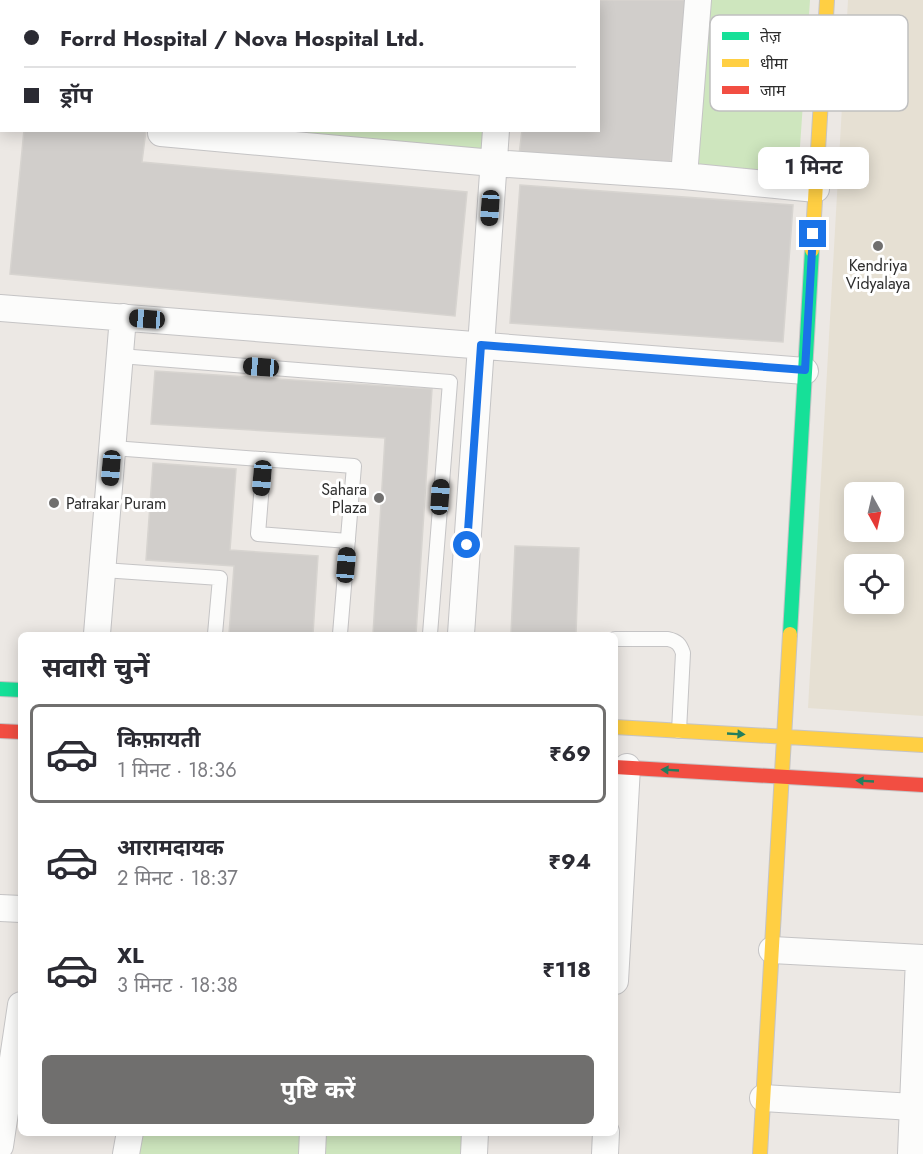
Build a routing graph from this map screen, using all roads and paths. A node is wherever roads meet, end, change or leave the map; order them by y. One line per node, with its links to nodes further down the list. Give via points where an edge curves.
1 (698, 0): 8 (street)
2 (827, 0): 3 (street)
3 (826, 15)
4 (821, 111): 9 (street)
5 (161, 132): 7 (street)
6 (496, 132): 7 (street)
7 (494, 163): 8 (street); 12 (street)
8 (684, 176): 9 (street)
9 (816, 189): 14 (street)
10 (0, 308): 11 (street)
11 (123, 317): 12 (street); 13 (street)
12 (481, 345): 14 (street); 23 (street)
13 (120, 356): 15 (street); 22 (lane, via 450,382)
14 (805, 370): 31 (street)
15 (112, 448): 16 (lane); 18 (street)
16 (264, 459): 17 (lane, via 258,534); 17 (lane, via 354,466)
17 (348, 541): 21 (lane)
18 (103, 570): 19 (street); 20 (lane, via 220,579)
19 (98, 632)
20 (215, 632)
21 (340, 632)
22 (430, 632)
23 (461, 632)
24 (618, 639): 29 (lane, via 668,639 681,646 684,653)
25 (0, 689): 26 (street)
26 (18, 690)
27 (618, 727): 29 (street)
28 (0, 730): 30 (street)
29 (680, 731): 31 (street, one-way to 31)
30 (18, 732)
31 (784, 736): 32 (street); 34 (street)
32 (923, 745)
33 (621, 767): 34 (street, one-way to 33); 36 (street)
34 (782, 777): 35 (street, one-way to 34); 39 (street)
35 (923, 785)
36 (618, 871)
37 (0, 908): 38 (street)
38 (18, 909)
39 (772, 950): 40 (street); 42 (street)
40 (921, 958): 43 (street)
41 (18, 1025): 48 (street)
42 (763, 1098): 43 (street); 53 (street)
43 (913, 1107): 54 (street)
44 (129, 1136): 49 (street)
45 (313, 1136): 50 (street)
46 (475, 1136): 51 (street)
47 (606, 1136): 52 (street)
48 (0, 1146)
49 (126, 1154)
50 (312, 1154)
51 (474, 1154)
52 (605, 1154)
53 (760, 1154)
54 (911, 1154)

